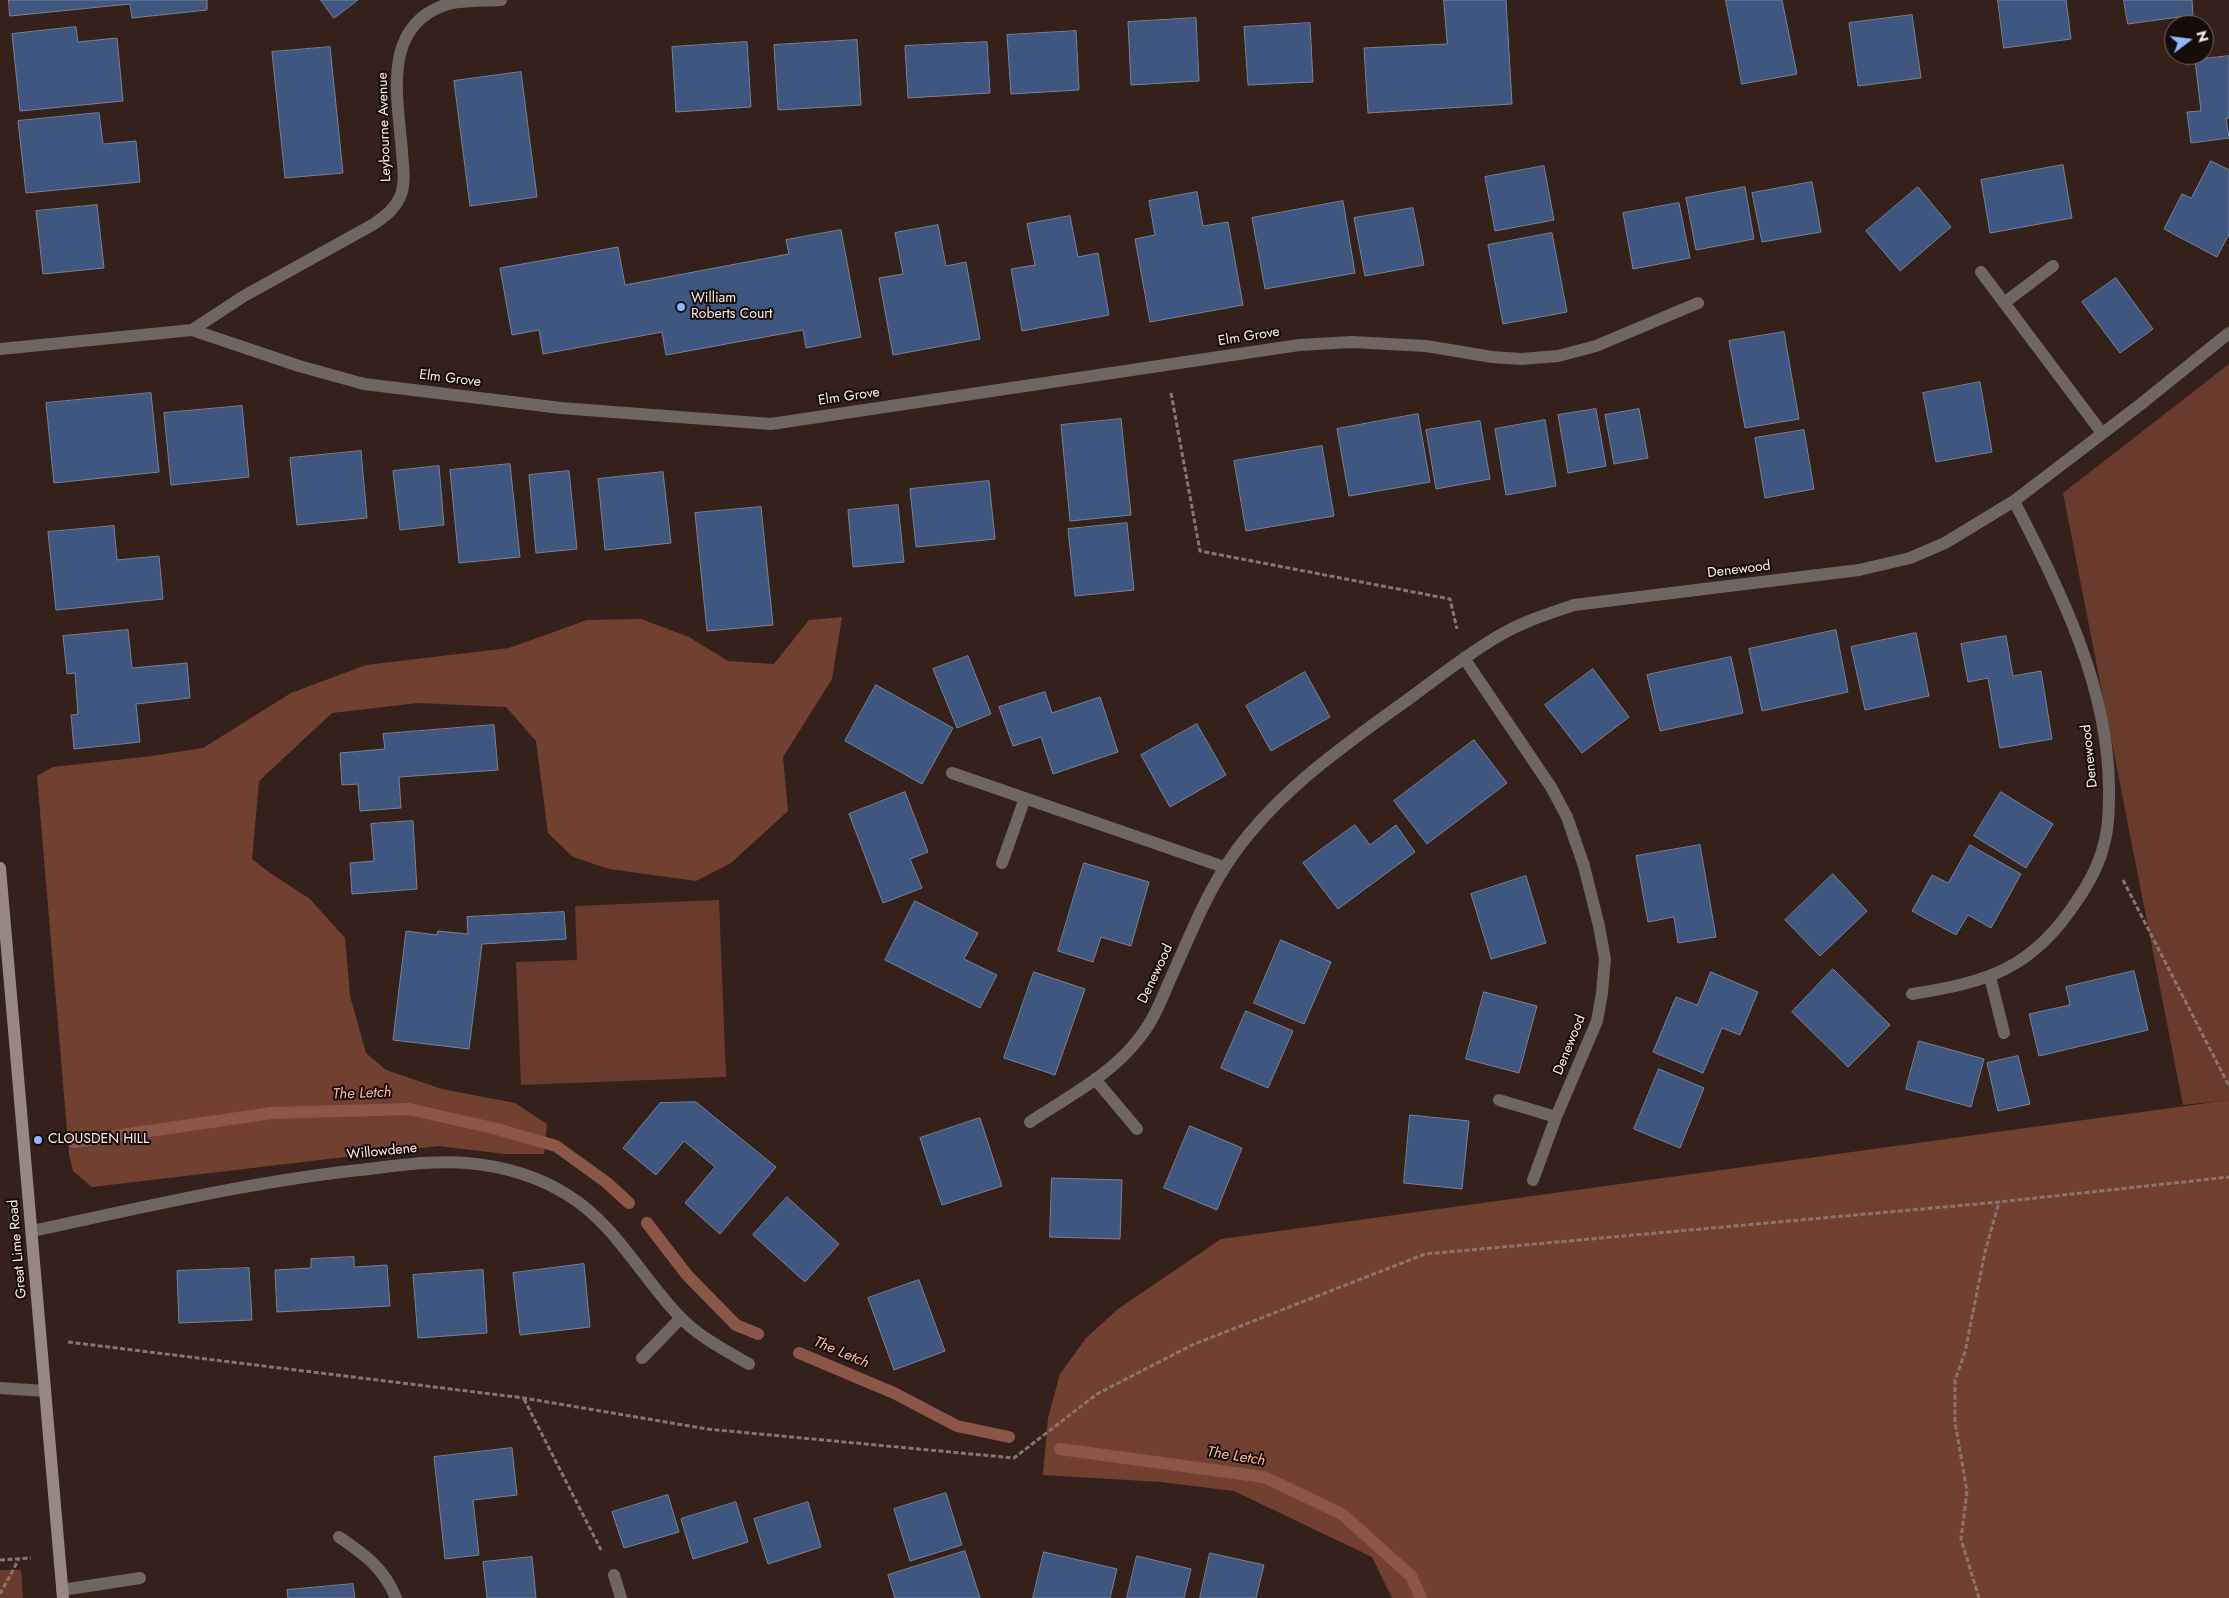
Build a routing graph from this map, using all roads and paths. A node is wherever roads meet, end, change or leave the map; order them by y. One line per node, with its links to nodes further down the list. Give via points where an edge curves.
1 (501, 0): 6 (street, Leybourne Avenue, via 450,4 433,10 409,32 399,53 396,75 404,176 400,196 390,212 244,296)
2 (2053, 266): 5 (street)
3 (1981, 272): 5 (street)
4 (1698, 303): 9 (street, Elm Grove, via 1596,346 1558,356 1521,359 1426,346 1352,342 1299,345)
5 (2004, 303): 10 (street)
6 (192, 330): 8 (street, Elm Grove); 9 (street, Elm Grove, via 364,384 561,408 771,424)
7 (2229, 333): 10 (street, Denewood)
8 (0, 349)
9 (1166, 366): 12 (path, via 1200,551 1450,598)
10 (2102, 433): 11 (street, Denewood)
11 (2014, 501): 12 (street, Denewood, via 1945,543 1910,558 1860,570 1574,605 1502,634); 15 (street, Denewood, via 2078,636 2094,681 2109,767 2109,806)
12 (1464, 658): 17 (street, Denewood, via 1362,732 1289,791 1256,825); 25 (street, Denewood, via 1551,787 1584,866 1599,926 1605,960 1597,1021)
13 (952, 773): 14 (street)
14 (1025, 798): 16 (street); 17 (street)
15 (2104, 844): 19 (street, Denewood, via 2088,884 2051,935 2015,964); 23 (path)
16 (1002, 863)
17 (1224, 867): 22 (street, Denewood, via 1152,1018 1123,1056)
18 (0, 868): 31 (main road, Great Lime Road)
19 (1990, 977): 20 (street, Denewood, via 1960,987); 21 (street)
20 (1912, 994)
21 (2004, 1033)
22 (1095, 1079): 26 (street, Denewood); 27 (street)
23 (2229, 1086)
24 (1499, 1100): 25 (street)
25 (1556, 1116): 29 (street, Denewood)
26 (1030, 1122)
27 (1138, 1129)
28 (2229, 1177): 30 (path)
29 (1533, 1180)
30 (1999, 1202): 38 (path, via 1425,1254 1192,1345 1097,1394 1014,1458 707,1429); 47 (path, via 1965,1352 1955,1380 1955,1422 1967,1491 1961,1538)
31 (32, 1231): 32 (street, Willowdene, via 210,1193 319,1174 436,1162 468,1163 500,1168 566,1194 596,1216 619,1241); 33 (main road, Great Lime Road)
32 (680, 1318): 34 (street); 35 (street, Willowdene, via 713,1344)
33 (40, 1339): 37 (main road, Great Lime Road); 38 (path)
34 (642, 1358)
35 (749, 1364)
36 (0, 1388): 37 (street)
37 (45, 1391): 44 (main road, Great Lime Road)
38 (524, 1398): 41 (path)
39 (339, 1537): 45 (street, via 369,1558 390,1584)
40 (19, 1558): 43 (path)
41 (614, 1575): 46 (street)
42 (140, 1578): 44 (street)
43 (0, 1594)
44 (62, 1594)
45 (396, 1598)
46 (621, 1598)
47 (1979, 1598)

